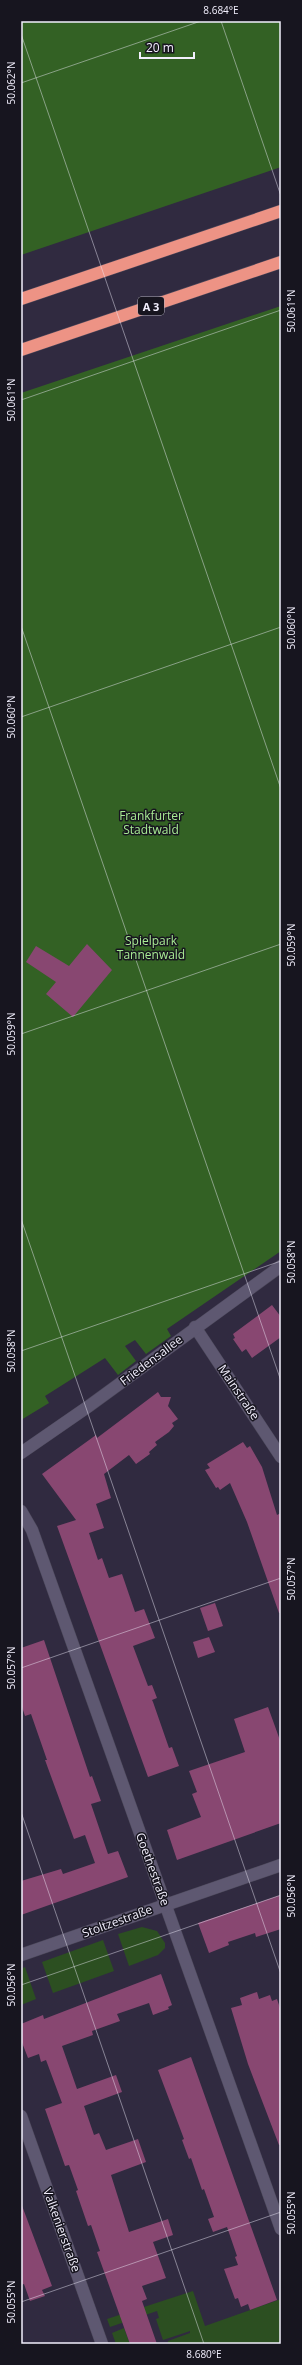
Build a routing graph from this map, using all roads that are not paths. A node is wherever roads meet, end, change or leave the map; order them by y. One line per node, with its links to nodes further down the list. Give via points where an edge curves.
1 (281, 211): 3 (highway)
2 (281, 262): 4 (highway, A 3)
3 (21, 299)
4 (21, 350)
5 (281, 1266): 6 (street, Friedensallee)
6 (195, 1327): 7 (street, Friedensallee); 8 (street, Mainstraße)
7 (21, 1453)
8 (281, 1457)
9 (21, 1511): 11 (street, Goethestraße, via 32,1530)
10 (281, 1865): 11 (street, Stoltzestraße)
11 (166, 1904): 12 (street, Stoltzestraße); 14 (street, Goethestraße)
12 (21, 1955)
13 (21, 2116): 15 (street, Valkenierstraße)
14 (281, 2229)
15 (102, 2344)

